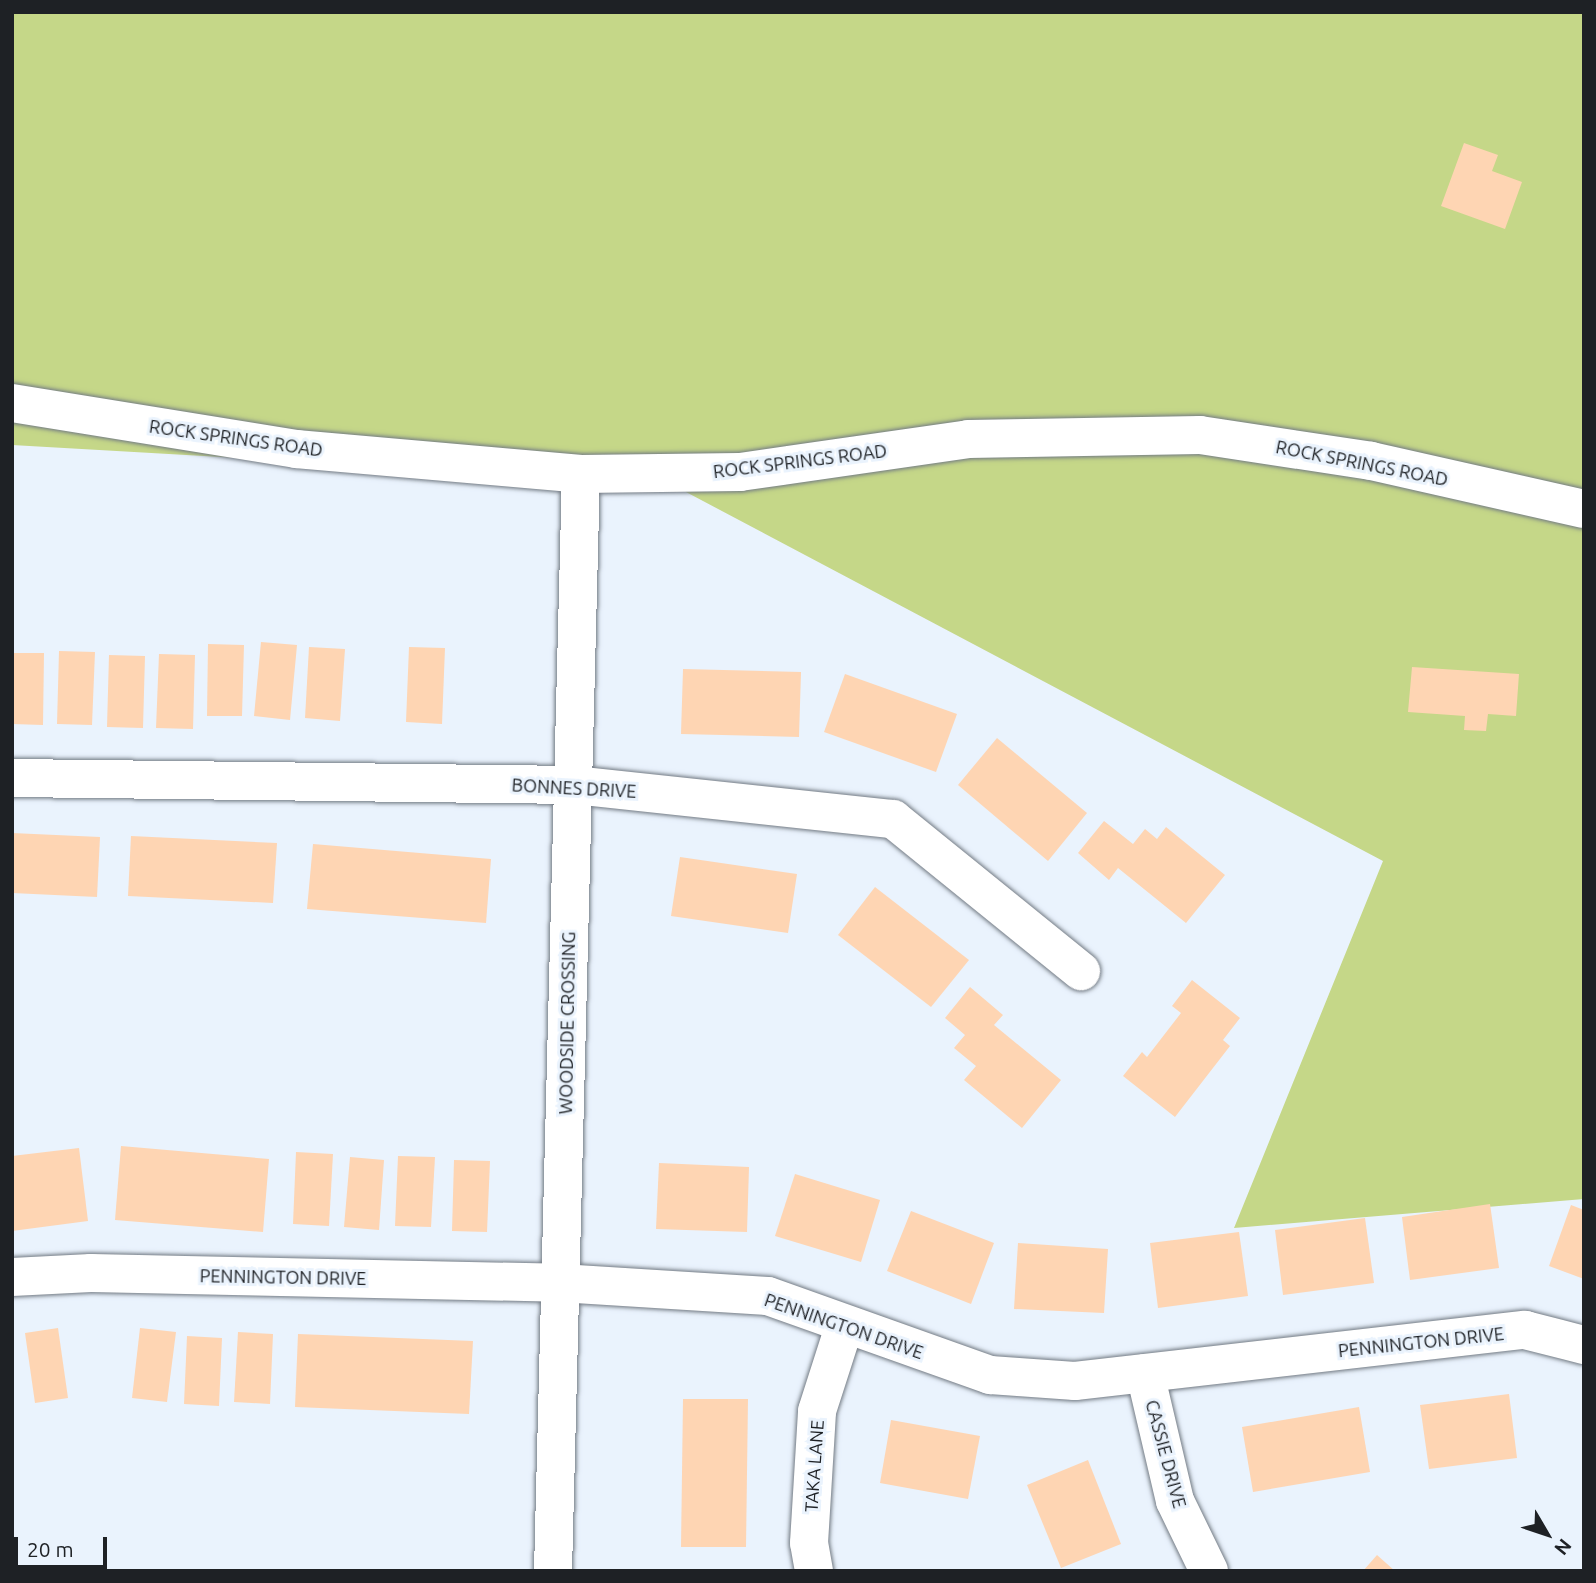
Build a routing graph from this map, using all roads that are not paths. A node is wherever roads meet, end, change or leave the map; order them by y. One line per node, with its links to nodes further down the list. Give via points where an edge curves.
1 (12, 402): 2 (street, ROCK SPRINGS ROAD, via 296,449)
2 (581, 474): 3 (street, ROCK SPRINGS ROAD, via 740,472 968,439 1200,435 1371,461); 5 (street, WOODSIDE CROSSING)
3 (1584, 509)
4 (12, 778): 5 (street, BONNES DRIVE)
5 (573, 785): 6 (street, BONNES DRIVE, via 893,819); 8 (street, WOODSIDE CROSSING)
6 (1081, 971)
7 (12, 1277): 8 (street, PENNINGTON DRIVE, via 91,1272)
8 (560, 1283): 9 (street, PENNINGTON DRIVE, via 768,1296); 12 (street, WOODSIDE CROSSING)
9 (845, 1324): 11 (street, PENNINGTON DRIVE, via 990,1375 1075,1381); 13 (street, TAKA LANE, via 817,1410 809,1543)
10 (1584, 1345): 11 (street, PENNINGTON DRIVE, via 1525,1330)
11 (1145, 1373): 14 (street, CASSIE DRIVE, via 1175,1501)
12 (553, 1571)
13 (814, 1571)
14 (1209, 1571)

